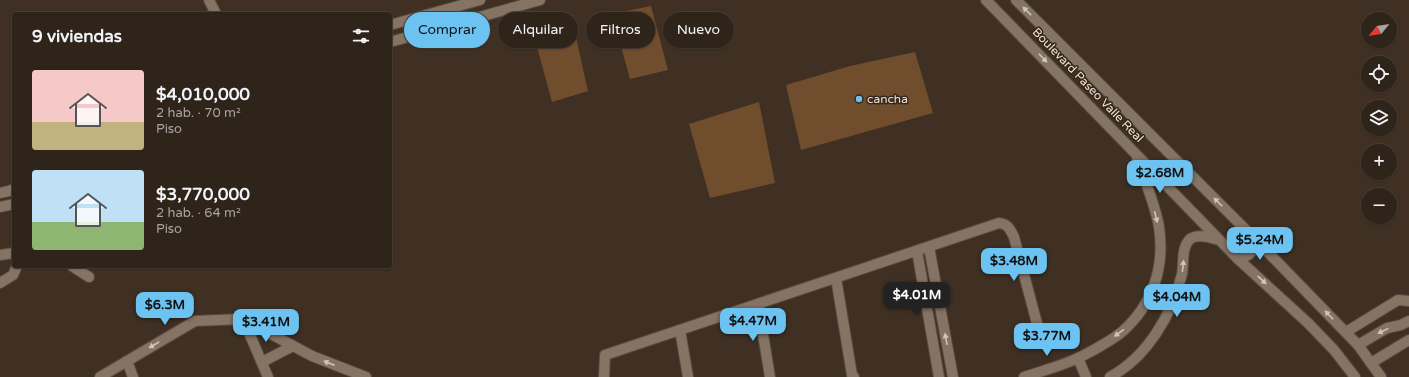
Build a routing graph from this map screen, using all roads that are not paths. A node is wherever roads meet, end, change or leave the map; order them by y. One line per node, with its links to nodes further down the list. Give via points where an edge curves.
1 (209, 0): 8 (street)
2 (480, 0): 7 (street)
3 (540, 0): 6 (street)
4 (986, 0): 16 (street, Boulevard Paseo Valle Real, one-way to 16)
5 (1016, 0): 21 (street, Boulevard Paseo Valle Real, one-way to 5)
6 (522, 2): 11 (street)
7 (452, 8): 9 (street); 10 (street)
8 (215, 12)
9 (438, 12)
10 (454, 12)
11 (490, 13)
12 (404, 21): 13 (street)
13 (392, 24)
14 (404, 38): 15 (street)
15 (392, 41)
16 (1135, 153): 22 (street, Boulevard Paseo Valle Real); 43 (street, one-way to 43, via 1159,227 1159,270 1152,293 1140,312 1122,332)
17 (12, 190): 18 (street)
18 (0, 193)
19 (12, 204): 20 (street)
20 (0, 207)
21 (1255, 239): 27 (street, via 1254,249 1250,254); 39 (street, Boulevard Paseo Valle Real, one-way to 21)
22 (1220, 240): 27 (street, Boulevard Paseo Valle Real); 60 (street, one-way to 22, via 1132,362 1161,326 1172,304 1182,274 1185,247 1190,239 1200,236)
23 (929, 247): 24 (street); 38 (street, via 999,223 1005,224 1014,237); 57 (street, one-way to 23)
24 (917, 251): 31 (street); 56 (street)
25 (12, 253): 26 (street)
26 (0, 255)
27 (1238, 259): 61 (street, Boulevard Paseo Valle Real, one-way to 61, via 1308,323)
28 (16, 268): 32 (street, via 13,275)
29 (75, 268): 30 (street)
30 (89, 277)
31 (836, 278): 34 (street); 55 (street)
32 (0, 283)
33 (1409, 301): 39 (street, via 1398,300)
34 (758, 304): 37 (street); 54 (street)
35 (243, 319): 42 (street); 44 (street, one-way to 44, via 195,320); 45 (street)
36 (1409, 321): 41 (street, one-way to 41, via 1387,328)
37 (680, 330): 52 (street, via 605,355); 53 (street)
38 (1039, 331)
39 (1346, 332): 41 (street, Boulevard Paseo Valle Real)
40 (1409, 340): 46 (street)
41 (1358, 345): 46 (street, Boulevard Paseo Valle Real)
42 (293, 346): 45 (street); 51 (street, one-way to 42)
43 (1078, 358): 47 (street); 59 (street)
44 (127, 361): 48 (street); 49 (street)
45 (262, 362): 50 (street)
46 (1371, 362): 62 (street, Boulevard Paseo Valle Real)
47 (1050, 373): 58 (street)
48 (100, 377)
49 (133, 377)
50 (268, 377)
51 (366, 377)
52 (604, 377)
53 (688, 377)
54 (770, 377)
55 (854, 377)
56 (939, 377)
57 (953, 377)
58 (1024, 377)
59 (1086, 377)
60 (1110, 377)
61 (1355, 377)
62 (1381, 377)

